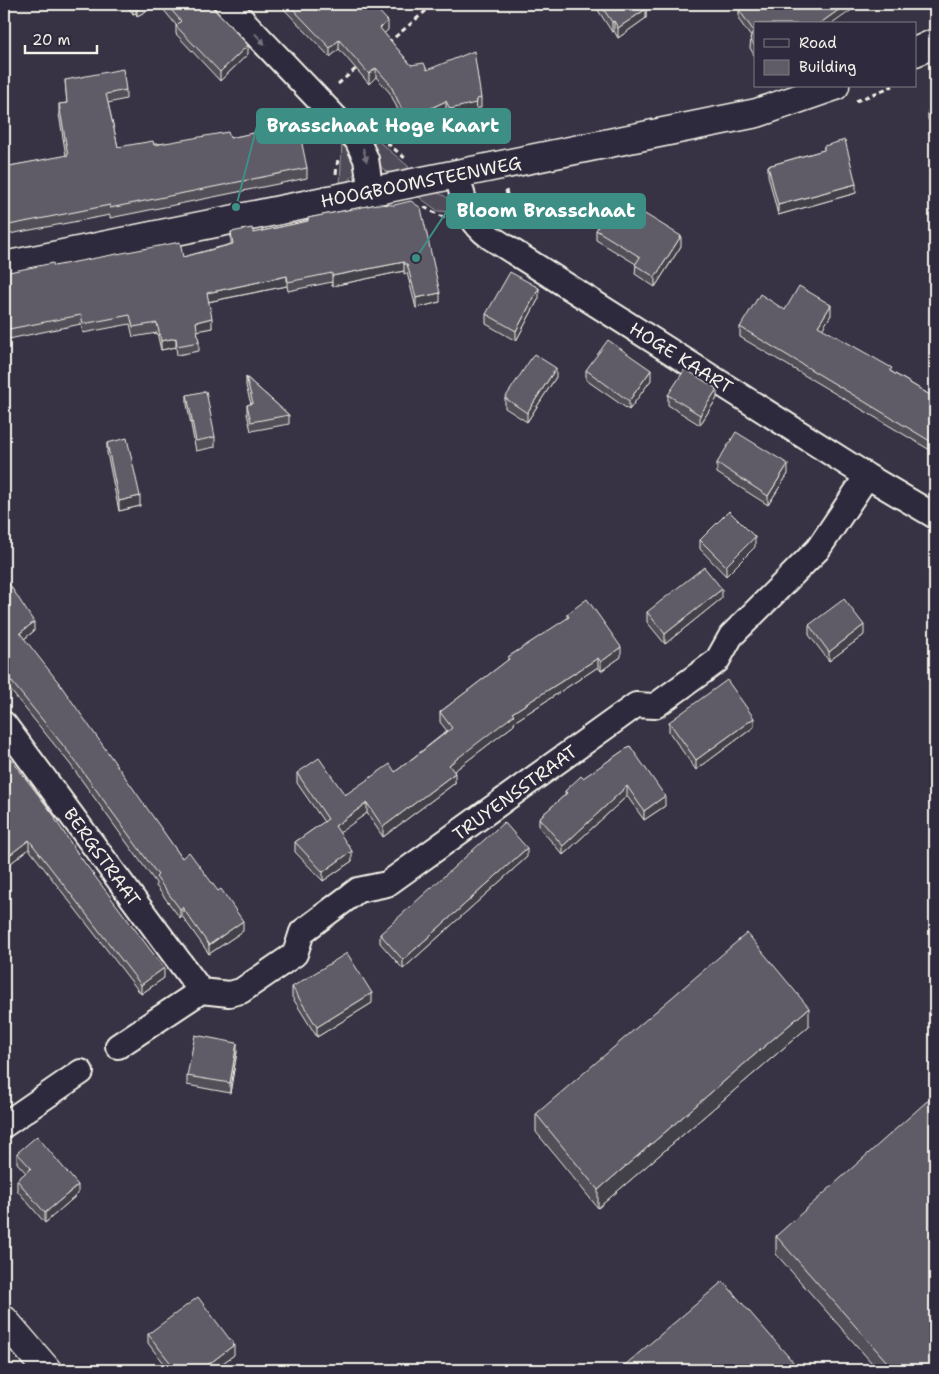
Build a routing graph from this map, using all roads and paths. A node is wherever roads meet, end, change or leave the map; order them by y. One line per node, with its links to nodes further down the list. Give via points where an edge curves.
1 (227, 4): 8 (street, one-way to 8)
2 (434, 4): 4 (path)
3 (935, 43): 5 (street)
4 (382, 47)
5 (916, 52)
6 (360, 66): 8 (path)
7 (829, 88): 12 (street, HOOGBOOMSTEENWEG, via 756,113)
8 (318, 101): 9 (street)
9 (343, 125): 13 (street, one-way to 13, via 363,147); 14 (path, via 338,131 339,154 333,187)
10 (385, 141): 11 (path)
11 (408, 160)
12 (457, 175): 13 (street, HOOGBOOMSTEENWEG); 16 (street, HOGE KAART)
13 (371, 193): 14 (street, HOOGBOOMSTEENWEG)
14 (336, 200): 17 (street, HOOGBOOMSTEENWEG)
15 (416, 202): 16 (path, via 441,218 451,220)
16 (468, 216): 18 (street, HOGE KAART, via 490,237)
17 (4, 266)
18 (867, 476): 19 (street, HOGE KAART); 21 (street, TRUYENSSTRAAT, via 818,549 731,636 717,661 654,706 636,705 387,884 358,890 302,932 295,954 241,990 229,994)
19 (935, 516)
20 (4, 724): 21 (street, BERGSTRAAT)
21 (200, 991): 22 (street)
22 (118, 1046)
23 (81, 1072): 24 (street)
24 (4, 1125)
25 (4, 1320): 26 (street)
26 (47, 1370)

